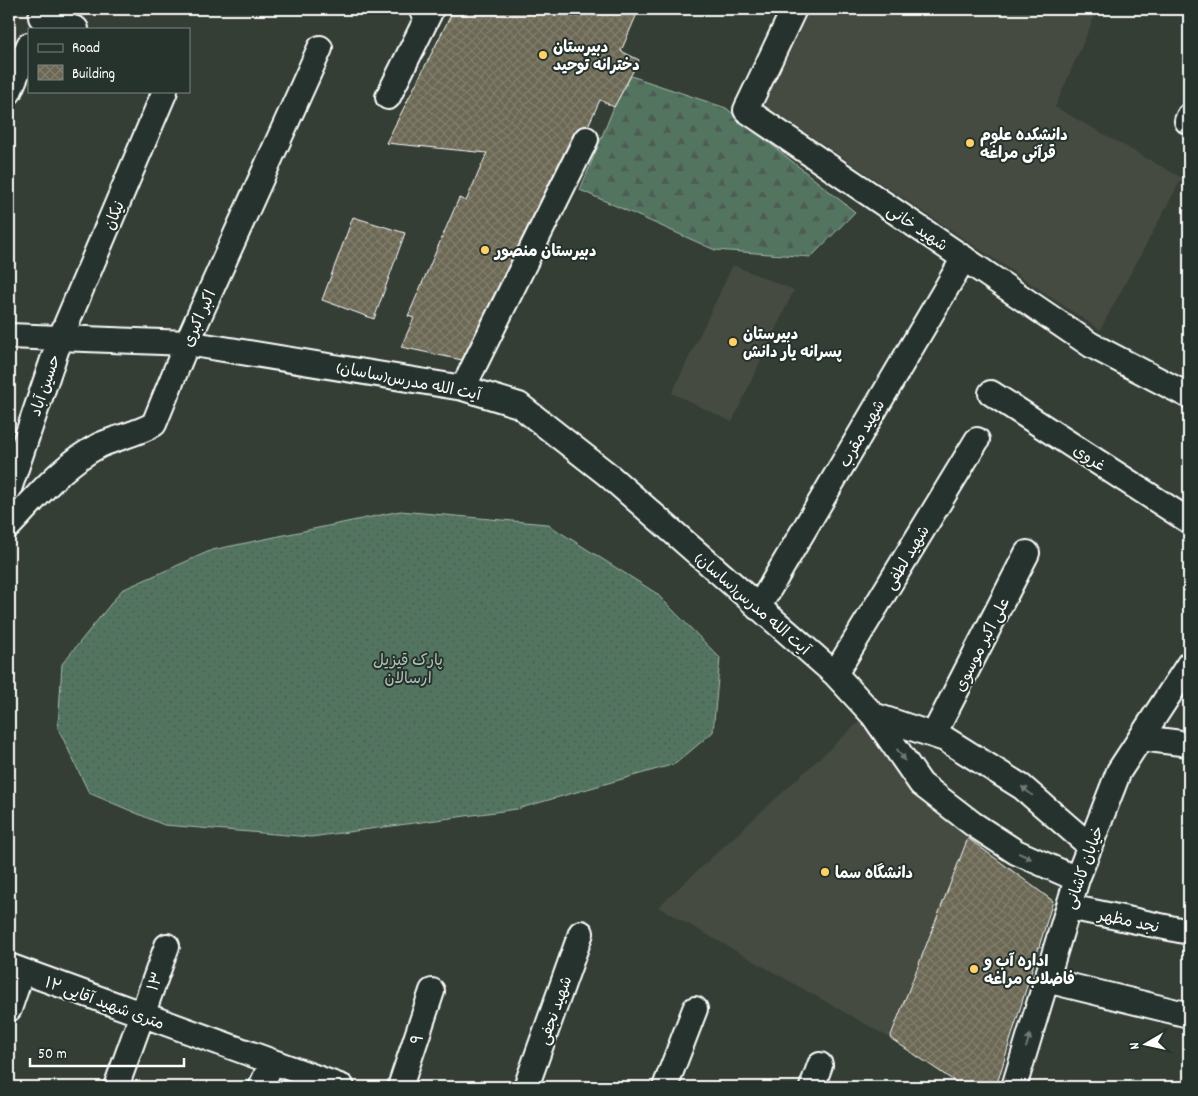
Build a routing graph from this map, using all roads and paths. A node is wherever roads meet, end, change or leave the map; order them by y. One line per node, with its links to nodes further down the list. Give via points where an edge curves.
1 (421, 9): 9 (street, via 430,12)
2 (794, 9): 13 (street, شهید خانی, via 746,110)
3 (41, 18): 4 (street)
4 (73, 28)
5 (28, 47): 7 (street)
6 (320, 48): 16 (street, اکبر اکبری)
7 (9, 89)
8 (165, 92): 15 (street, نیکان)
9 (388, 97)
10 (1189, 116): 11 (street)
11 (1189, 122)
12 (586, 139): 17 (street)
13 (964, 258): 19 (street, شهید خانی, via 1091,345); 25 (street, شهید مقرب)
14 (9, 336): 15 (street, آیت الله مدرس(ساسان))
15 (60, 339): 16 (street, آیت الله مدرس(ساسان)); 21 (street, حسین آباد)
16 (187, 343): 17 (street, آیت الله مدرس(ساسان)); 23 (street, اکبر اکبری, via 154,424 100,445 68,466)
17 (463, 388): 25 (street, آیت الله مدرس(ساسان), via 519,404 607,474)
18 (991, 393): 22 (street, غروی)
19 (1189, 396)
20 (977, 440): 27 (street, شهید لطفی)
21 (9, 489)
22 (1189, 521)
23 (9, 526)
24 (1027, 553): 29 (street, علی اکبر موسوی)
25 (758, 608): 27 (street, آیت الله مدرس(ساسان))
26 (1189, 664): 30 (street, خیابان کاشانی)
27 (835, 674): 28 (street, آیت الله مدرس(ساسان))
28 (873, 715): 29 (street, آیت الله مدرس(ساسان)); 33 (street, آیت الله مدرس(ساسان), one-way to 33, via 921,784 1016,852)
29 (934, 734): 32 (street, آیت الله مدرس(ساسان), one-way to 29, via 1022,787)
30 (1142, 738): 31 (street); 32 (street, خیابان کاشانی, via 1119,771)
31 (1189, 744)
32 (1090, 846): 33 (street, خیابان کاشانی)
33 (1077, 879): 34 (street, خیابان کاشانی)
34 (1069, 907): 35 (street, نجد مظهر); 39 (street, خیابان کاشانی)
35 (1189, 932)
36 (581, 933): 51 (street, شهید نجفی)
37 (167, 946): 44 (street, ۱۳)
38 (15, 969): 41 (street); 44 (street, ۱۲ متری شهید آقایی)
39 (1046, 980): 43 (street); 54 (street, خیابان کاشانی, one-way to 39)
40 (432, 991): 50 (street, ۹)
41 (9, 1009)
42 (695, 1009): 52 (street)
43 (1189, 1015)
44 (142, 1016): 45 (street, ۱۲ متری شهید آقایی); 47 (street, ۱۳)
45 (272, 1062): 48 (street); 49 (street, ۱۲ متری شهید آقایی)
46 (820, 1065): 53 (street)
47 (116, 1087)
48 (260, 1087)
49 (342, 1087)
50 (400, 1087)
51 (526, 1087)
52 (664, 1087)
53 (812, 1087)
54 (1014, 1087)

